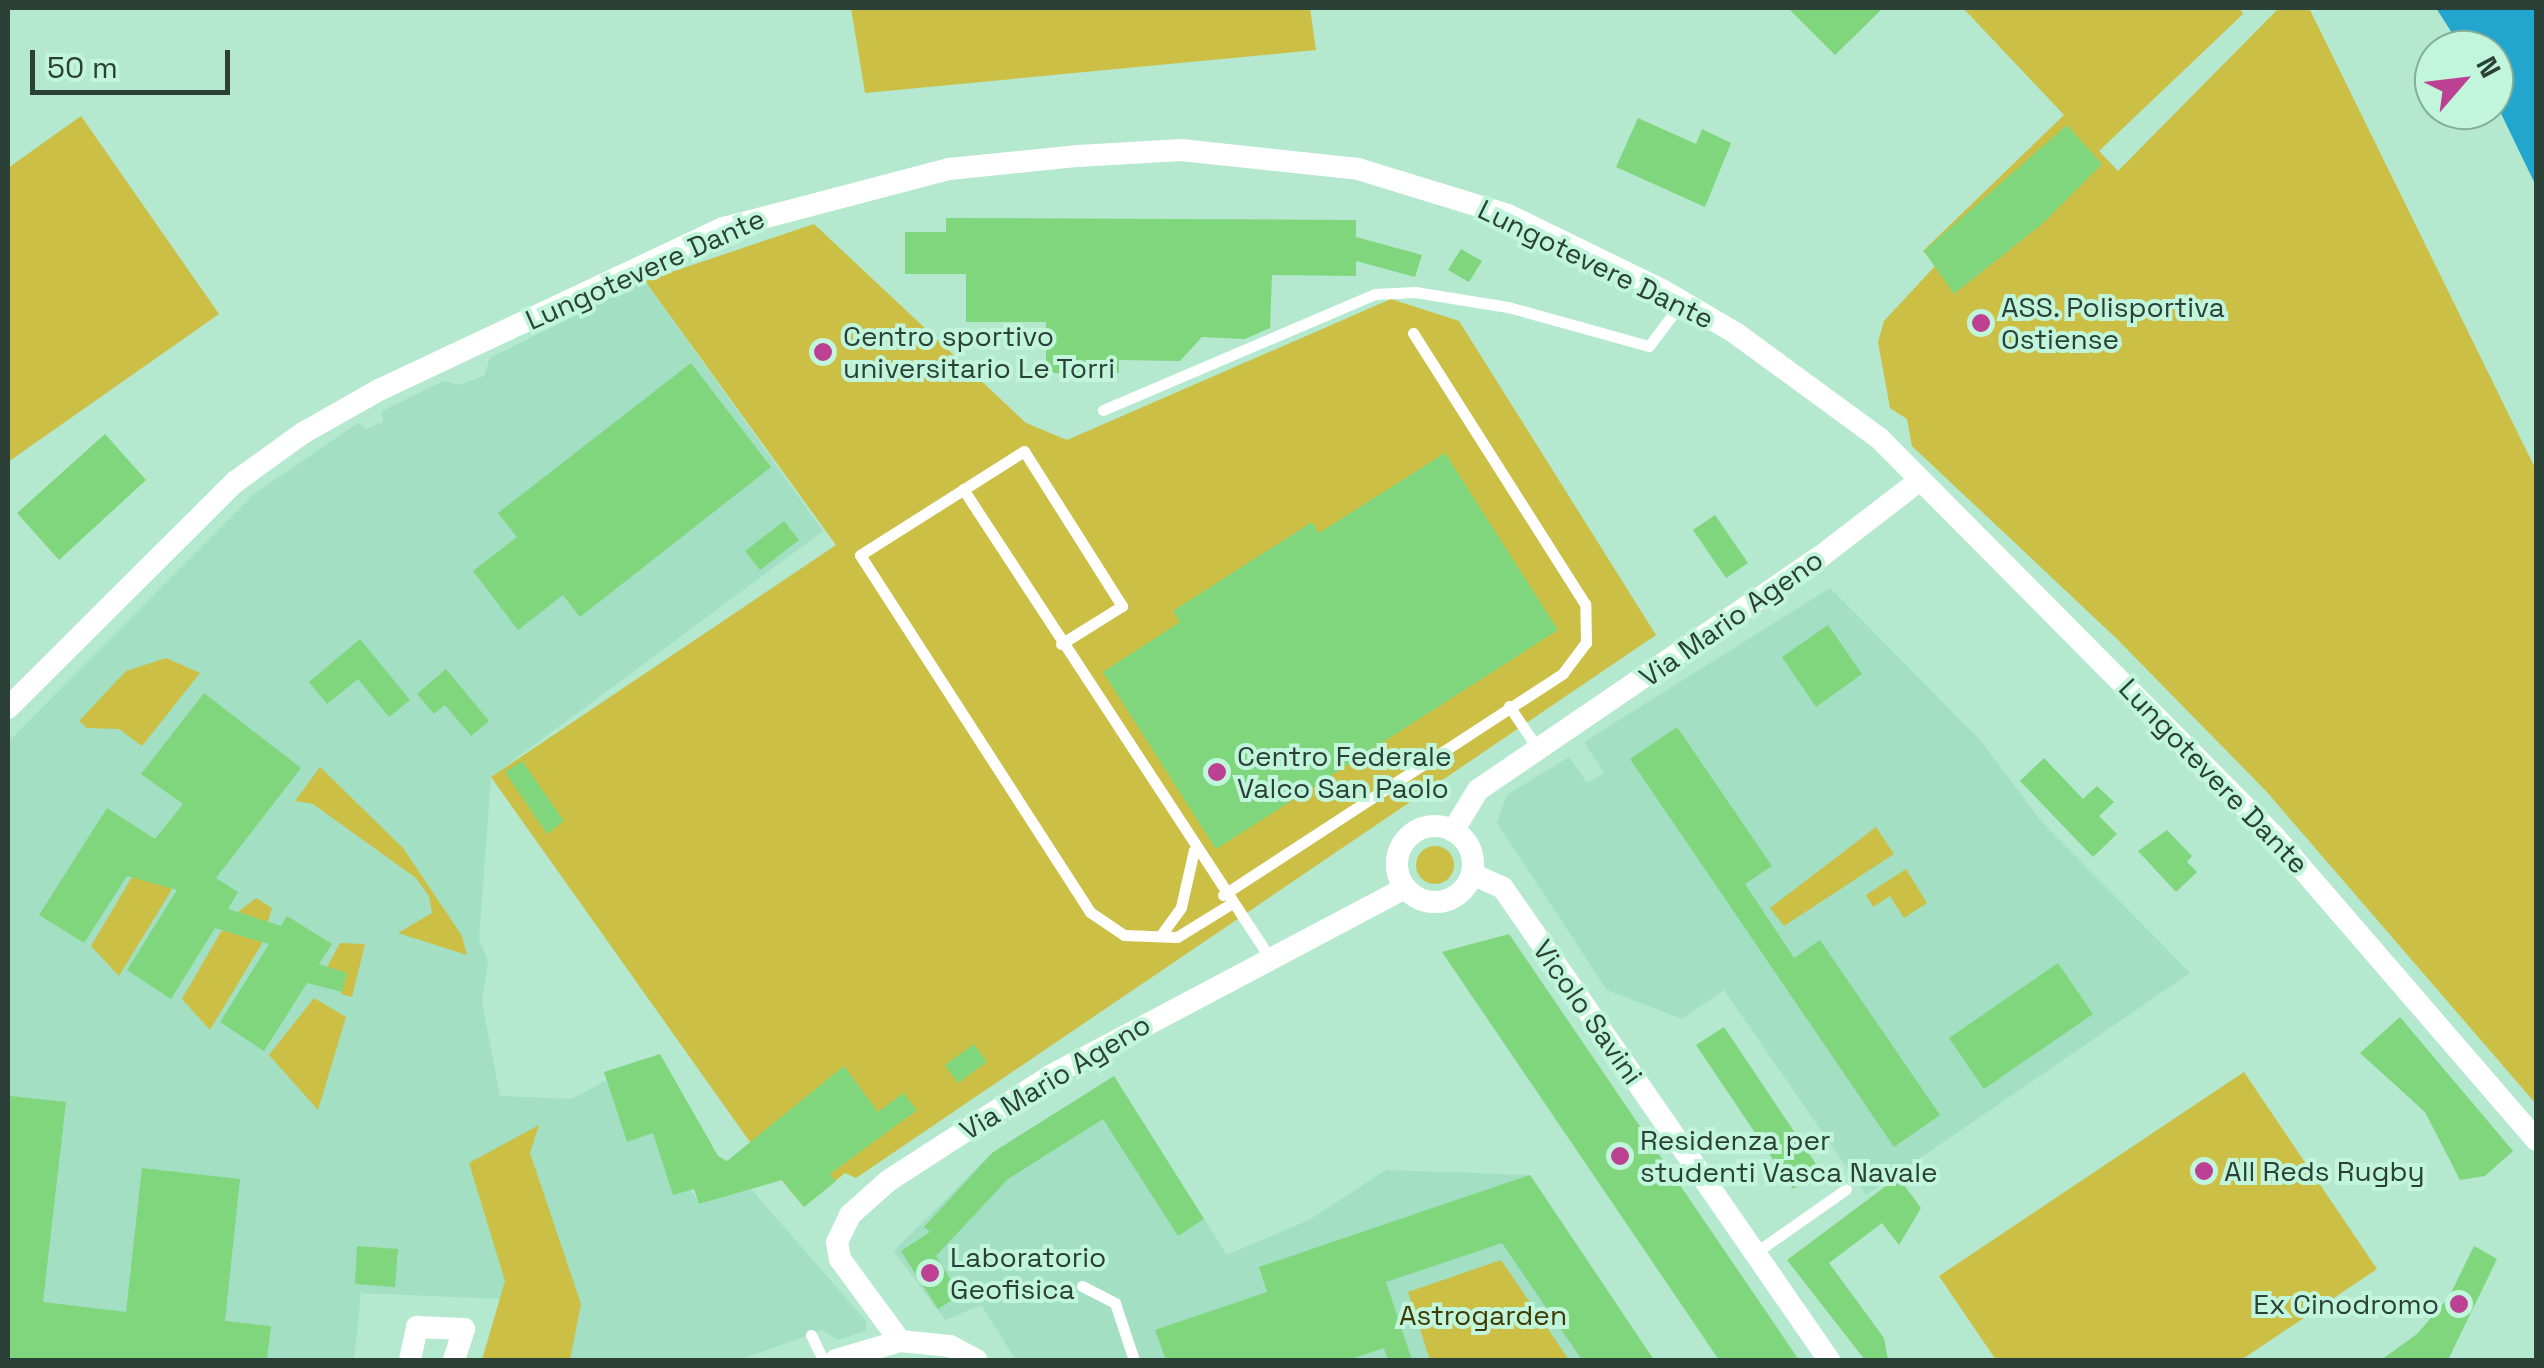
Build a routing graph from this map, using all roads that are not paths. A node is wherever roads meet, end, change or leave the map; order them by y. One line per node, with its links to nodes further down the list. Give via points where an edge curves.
1 (1682, 302): 3 (lane, via 1649,346 1508,307 1416,292 1375,294); 4 (street, Lungotevere Dante, via 1829,400); 8 (street, Lungotevere Dante, via 1508,216 1358,168 1282,156 1181,150 1078,156 948,169 837,194 724,228 303,432 235,482)
2 (1414, 334): 7 (lane, via 1585,604 1590,623 1578,661)
3 (1103, 410)
4 (1920, 480): 9 (street, Via Mario Ageno, via 1820,557); 17 (street, Lungotevere Dante, via 2274,836)
5 (963, 490): 6 (lane); 6 (lane, via 1024,450 1122,606); 15 (lane, via 860,555 1090,912 1110,930)
6 (1061, 644): 11 (lane)
7 (1510, 706): 9 (lane); 14 (lane)
8 (8, 708)
9 (1538, 750): 10 (street, Via Mario Ageno, via 1478,790)
10 (1453, 830): 12 (street, via 1470,850); 13 (street, via 1428,827 1406,840 1397,864)
11 (1194, 850): 14 (lane); 15 (lane, via 1180,907)
12 (1472, 874): 13 (street, via 1459,894 1437,902); 19 (street, Vicolo Savini, via 1503,888)
13 (1405, 888): 16 (street, Via Mario Ageno)
14 (1226, 900): 15 (lane, via 1177,937); 16 (lane)
15 (1161, 935)
16 (1272, 961): 22 (street, Via Mario Ageno, via 1050,1076 888,1180 850,1215 837,1242 840,1258)
17 (2536, 1139)
18 (1846, 1189): 19 (lane)
19 (1755, 1254): 29 (street, Vicolo Savini)
20 (1082, 1286): 28 (lane, via 1115,1304)
21 (810, 1334): 25 (lane)
22 (900, 1340): 26 (street); 27 (street, via 950,1346)
23 (410, 1360): 24 (street, via 417,1327 464,1329)
24 (454, 1360)
25 (823, 1360)
26 (836, 1360)
27 (976, 1360)
28 (1134, 1360)
29 (1829, 1360)

